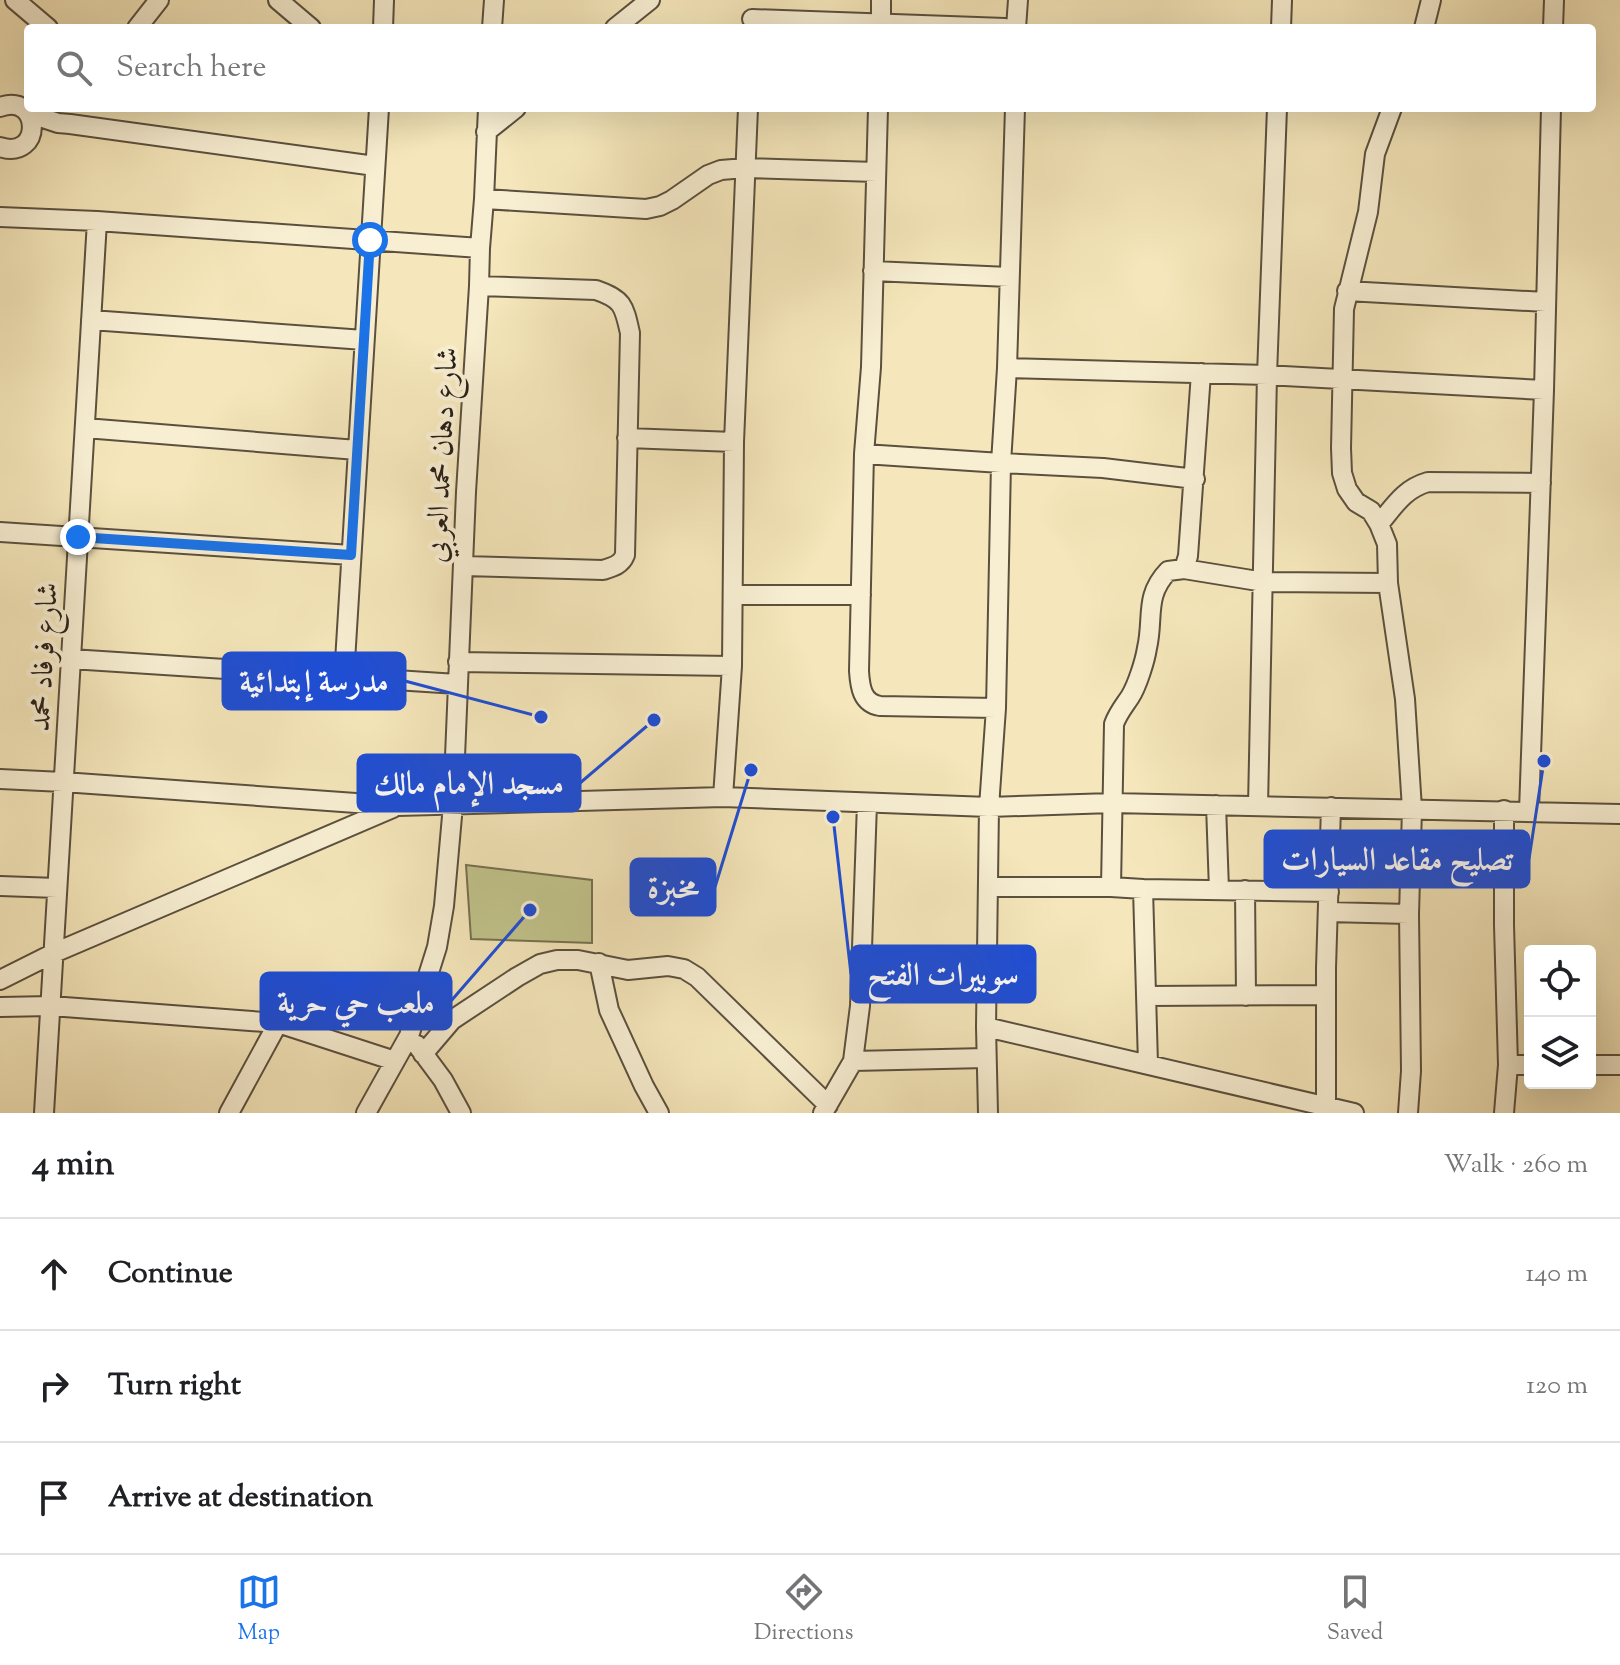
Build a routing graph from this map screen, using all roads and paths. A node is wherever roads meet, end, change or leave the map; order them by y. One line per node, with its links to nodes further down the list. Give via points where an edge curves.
1 (15, 0): 13 (street)
2 (278, 0): 15 (street)
3 (384, 0): 16 (street)
4 (494, 0): 17 (street)
5 (650, 0): 18 (street)
6 (881, 0): 20 (street)
7 (1018, 0): 21 (street)
8 (1282, 0): 22 (street)
9 (1431, 0): 23 (street)
10 (1554, 0): 24 (street)
11 (153, 2): 14 (street)
12 (752, 16): 19 (street)
13 (43, 24)
14 (139, 24)
15 (306, 24)
16 (383, 24)
17 (492, 24)
18 (620, 24)
19 (855, 24)
20 (881, 24)
21 (1016, 24)
22 (1281, 24)
23 (1425, 24)
24 (1553, 24)
25 (1, 104): 26 (street)
26 (24, 110)
27 (379, 112): 41 (street)
28 (488, 112): 38 (street, شارع دهان محمد العربي)
29 (511, 112): 38 (street)
30 (748, 112): 42 (street)
31 (878, 112): 43 (street)
32 (1015, 112): 50 (street)
33 (1277, 112): 58 (street)
34 (1391, 112): 52 (street, via 1375,154 1368,212)
35 (1551, 112): 53 (street)
36 (28, 113): 37 (street); 39 (street, via 33,129)
37 (70, 118): 39 (street); 41 (street)
38 (486, 132): 44 (street, شارع دهان محمد العربي)
39 (15, 144): 40 (street)
40 (0, 164)
41 (375, 166): 47 (street)
42 (745, 168): 43 (street); 44 (street, via 708,175 672,200 646,209); 63 (street)
43 (876, 172): 49 (street)
44 (484, 199): 48 (street, شارع دهان محمد العربي)
45 (0, 217): 46 (street)
46 (97, 221): 47 (street); 54 (street, شارع فرفاد محمد)
47 (370, 240): 48 (street); 55 (street)
48 (480, 248): 51 (street, شارع دهان محمد العربي)
49 (873, 271): 50 (street); 65 (street)
50 (1009, 277): 56 (street)
51 (479, 286): 62 (street, via 613,295 624,308 630,333); 73 (street, شارع دهان محمد العربي)
52 (1347, 291): 53 (street); 59 (street)
53 (1546, 302): 60 (street)
54 (91, 320): 55 (street); 61 (street, شارع فرفاد محمد)
55 (364, 340): 64 (street)
56 (1007, 368): 57 (street); 66 (street)
57 (1201, 373): 58 (street); 67 (street)
58 (1267, 375): 59 (street); 75 (street)
59 (1343, 379): 60 (street); 69 (street, via 1342,473 1356,502)
60 (1544, 390): 68 (street)
61 (85, 428): 64 (street); 71 (street, شارع فرفاد محمد)
62 (627, 438): 63 (street); 73 (street, via 625,555 616,566)
63 (734, 442): 77 (street)
64 (357, 450): 72 (street)
65 (864, 454): 66 (street); 78 (street)
66 (1001, 463): 67 (street); 84 (street)
67 (1195, 479): 74 (street)
68 (1541, 483): 69 (street, via 1428,482 1404,494); 98 (street)
69 (1379, 524): 76 (street, via 1387,544)
70 (0, 532): 71 (street)
71 (78, 537): 72 (street); 79 (street, شارع فرفاد محمد)
72 (351, 555): 82 (street)
73 (464, 566): 80 (street, شارع دهان محمد العربي)
74 (1184, 569): 75 (street); 89 (street, via 1168,571 1156,583 1147,648 1132,695 1114,724)
75 (1264, 582): 76 (street); 93 (street)
76 (1388, 583): 96 (street, via 1405,699)
77 (734, 595): 78 (street); 81 (street)
78 (861, 595): 84 (street, via 859,671 870,703 893,708)
79 (71, 659): 82 (street); 86 (street, شارع فرفاد محمد)
80 (458, 662): 81 (street); 83 (street, شارع دهان محمد العربي)
81 (732, 666): 87 (street)
82 (344, 678): 83 (street)
83 (457, 684): 90 (street, شارع دهان محمد العربي)
84 (996, 708): 94 (street)
85 (0, 779): 86 (street)
86 (63, 782): 92 (street); 103 (street, شارع فرفاد محمد)
87 (723, 797): 88 (street); 90 (street)
88 (867, 803): 94 (street); 124 (street, via 860,1006)
89 (1112, 803): 91 (street); 94 (street); 102 (street)
90 (453, 805): 92 (street); 120 (street, شارع دهان محمد العربي, via 437,947)
91 (1216, 805): 93 (street); 105 (street)
92 (398, 806): 110 (street)
93 (1258, 806): 95 (street)
94 (989, 807): 101 (street)
95 (1331, 807): 96 (street); 107 (street)
96 (1412, 809): 97 (street); 109 (street)
97 (1504, 810): 98 (street); 126 (street)
98 (1529, 811): 99 (street)
99 (1620, 814)
100 (0, 886): 103 (street)
101 (988, 887): 102 (street); 119 (street)
102 (1111, 887): 104 (street)
103 (57, 888): 110 (street, شارع فرفاد محمد)
104 (1143, 889): 105 (street); 114 (street)
105 (1219, 890): 106 (street)
106 (1245, 890): 107 (street); 115 (street)
107 (1329, 892): 108 (street)
108 (1328, 912): 109 (street); 113 (street)
109 (1409, 914): 139 (street)
110 (54, 953): 112 (street); 116 (street, شارع فرفاد محمد)
111 (599, 963): 121 (street, via 540,964 452,1020); 131 (street, via 628,970 668,966 697,977); 136 (street, via 609,1010)
112 (0, 980)
113 (1326, 995): 115 (street); 130 (street)
114 (1146, 996): 115 (street); 125 (street)
115 (1246, 996)
116 (51, 1006): 117 (street); 118 (street); 132 (street, شارع فرفاد محمد)
117 (0, 1007)
118 (278, 1023): 123 (street); 133 (street)
119 (986, 1027): 122 (street); 125 (street)
120 (409, 1036): 121 (street); 123 (street, شارع دهان محمد العربي)
121 (423, 1054): 135 (street)
122 (986, 1058): 124 (street); 137 (street)
123 (395, 1061): 134 (street, شارع دهان محمد العربي)
124 (853, 1061): 131 (street)
125 (1148, 1064): 130 (street)
126 (1508, 1065): 127 (street); 140 (street)
127 (1524, 1065)
128 (1596, 1065): 129 (street)
129 (1620, 1065)
130 (1326, 1106): 138 (street)
131 (826, 1109)
132 (44, 1113)
133 (229, 1113)
134 (366, 1113)
135 (461, 1113)
136 (659, 1113)
137 (988, 1113)
138 (1354, 1113)
139 (1408, 1113)
140 (1504, 1113)

